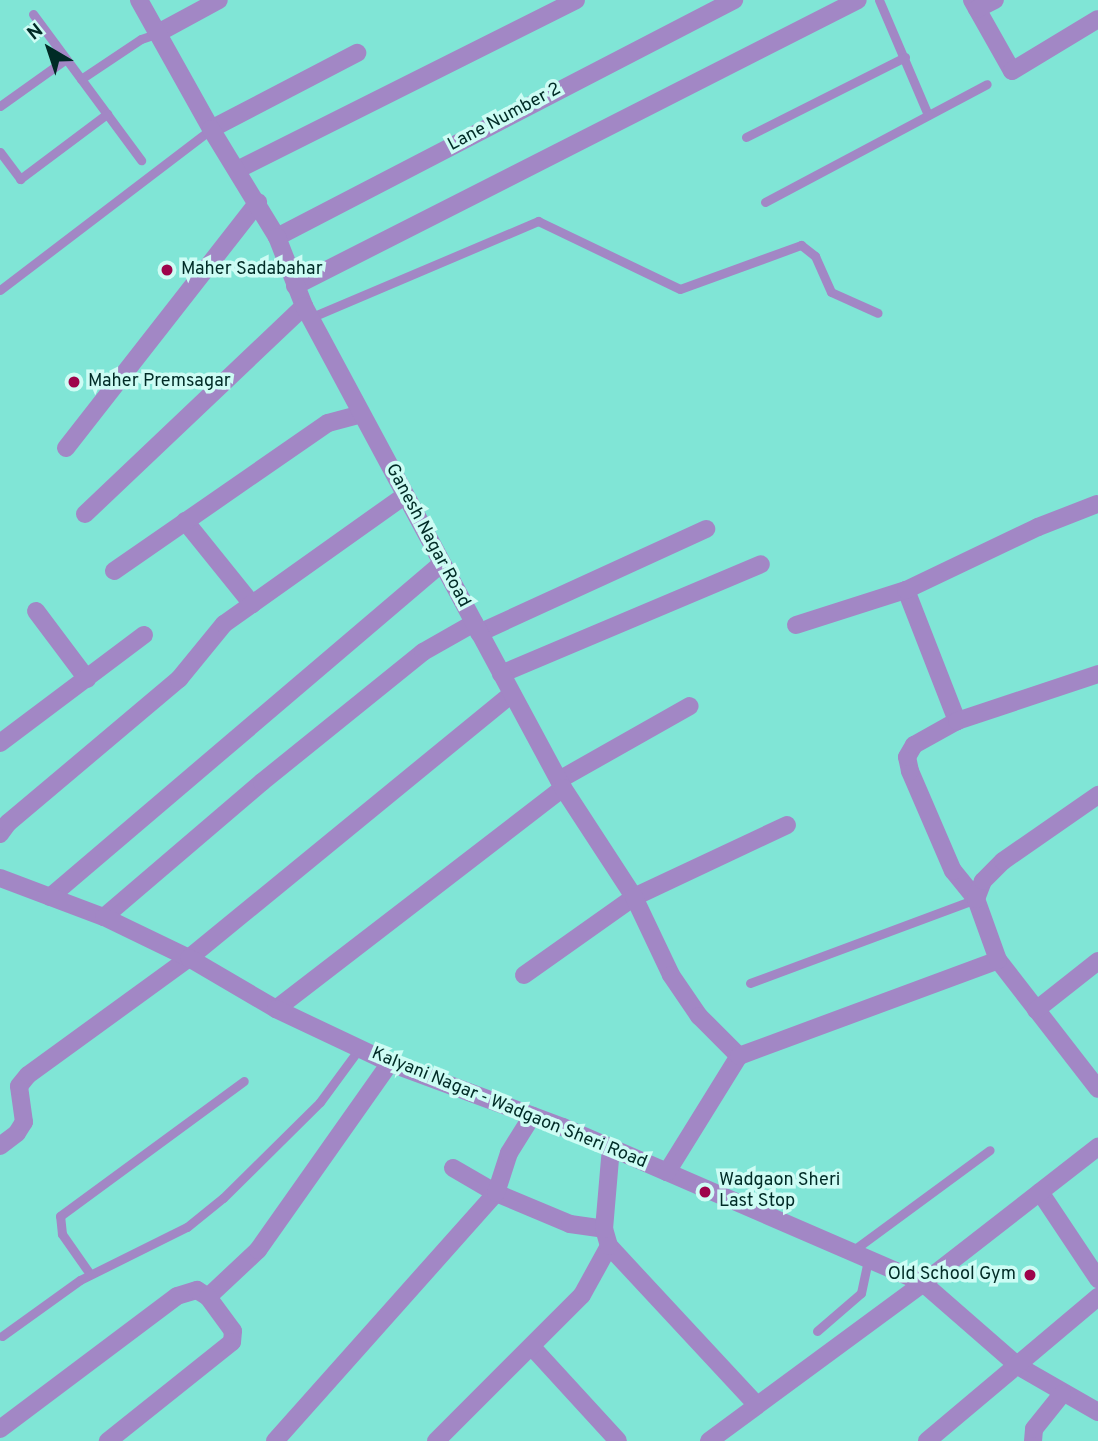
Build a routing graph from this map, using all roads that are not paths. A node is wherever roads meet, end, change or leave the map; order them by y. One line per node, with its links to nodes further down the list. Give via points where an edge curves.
1 (139, 0): 11 (street, Ganesh Nagar Road)
2 (219, 0): 11 (street)
3 (576, 0): 24 (street)
4 (734, 0): 27 (street, Lane Number 2)
5 (858, 0): 28 (street)
6 (879, 0): 13 (lane)
7 (995, 0): 8 (street)
8 (975, 5): 10 (street, via 1012,71)
9 (33, 15): 14 (lane)
10 (1098, 19)
11 (158, 33): 15 (lane, via 141,39); 20 (street, Ganesh Nagar Road)
12 (357, 53): 20 (street)
13 (905, 57): 19 (lane); 21 (lane)
14 (66, 59): 15 (lane); 17 (lane)
15 (81, 79): 18 (lane)
16 (987, 84): 19 (lane)
17 (0, 106)
18 (107, 114): 22 (lane, via 20,180); 23 (lane)
19 (928, 115): 26 (lane)
20 (211, 129): 24 (street, Ganesh Nagar Road); 29 (lane)
21 (746, 136)
22 (0, 152)
23 (141, 160)
24 (237, 170): 25 (street, Ganesh Nagar Road)
25 (258, 202): 27 (street, Ganesh Nagar Road); 33 (street)
26 (765, 202)
27 (277, 237): 28 (street, Ganesh Nagar Road)
28 (295, 286): 30 (street, Ganesh Nagar Road)
29 (0, 290)
30 (308, 311): 31 (lane, via 538,221 680,289 801,245 815,256 831,292); 32 (street, Ganesh Nagar Road); 36 (street)
31 (878, 313)
32 (362, 414): 34 (street, Ganesh Nagar Road); 37 (street, via 328,422)
33 (66, 449)
34 (404, 496): 39 (street, Ganesh Nagar Road); 43 (street)
35 (1098, 504): 42 (street, via 1038,527)
36 (85, 514)
37 (185, 521): 41 (street); 43 (street)
38 (706, 529): 46 (street)
39 (441, 564): 46 (street, Ganesh Nagar Road); 60 (street)
40 (761, 564): 48 (street)
41 (114, 571)
42 (906, 590): 45 (street); 53 (street)
43 (252, 604): 58 (street, via 224,624 179,679)
44 (36, 611): 50 (street)
45 (796, 625)
46 (476, 628): 48 (street, Ganesh Nagar Road); 63 (street, via 412,660)
47 (144, 635): 50 (street)
48 (501, 674): 51 (street, Ganesh Nagar Road)
49 (1098, 674): 53 (street)
50 (87, 679): 54 (street)
51 (512, 694): 55 (street, Ganesh Nagar Road); 64 (street)
52 (690, 706): 55 (street)
53 (957, 721): 62 (street, via 914,745 907,757 953,871)
54 (0, 743)
55 (561, 784): 61 (street, Ganesh Nagar Road); 69 (street)
56 (1098, 795): 62 (street, via 1003,861 983,881)
57 (787, 825): 61 (street)
58 (0, 834)
59 (0, 878): 60 (street, Kalyani Nagar - Wadgaon Sheri Road)
60 (50, 897): 63 (street, Kalyani Nagar - Wadgaon Sheri Road)
61 (634, 897): 67 (street); 72 (street, Ganesh Nagar Road, via 671,975 699,1016)
62 (976, 899): 65 (street); 68 (lane)
63 (104, 917): 64 (street, Kalyani Nagar - Wadgaon Sheri Road)
64 (189, 958): 69 (street, Kalyani Nagar - Wadgaon Sheri Road); 77 (street, via 28,1075 19,1086 24,1122 18,1133)
65 (998, 960): 70 (street); 72 (street)
66 (1098, 961): 70 (street)
67 (524, 975)
68 (750, 983)
69 (276, 1009): 71 (street, Kalyani Nagar - Wadgaon Sheri Road)
70 (1036, 1010): 75 (street)
71 (359, 1049): 73 (street, Kalyani Nagar - Wadgaon Sheri Road); 88 (lane, via 320,1102 223,1198 187,1227)
72 (739, 1056): 82 (street, Kalyani Nagar - Wadgaon Sheri Road)
73 (390, 1063): 76 (street, Kalyani Nagar - Wadgaon Sheri Road); 91 (street, via 258,1250)
74 (244, 1081): 88 (lane, via 60,1216 62,1234)
75 (1098, 1089)
76 (532, 1116): 79 (street, Kalyani Nagar - Wadgaon Sheri Road); 84 (street, via 509,1153)
77 (0, 1146)
78 (1098, 1147): 83 (street)
79 (611, 1148): 82 (street, Kalyani Nagar - Wadgaon Sheri Road); 85 (street)
80 (990, 1150): 86 (lane)
81 (453, 1168): 84 (street)
82 (667, 1172): 86 (street)
83 (1040, 1192): 89 (street); 90 (street)
84 (496, 1193): 85 (street); 103 (street)
85 (606, 1238): 95 (street, via 582,1295); 98 (street)
86 (851, 1252): 87 (street)
87 (868, 1259): 90 (street); 93 (lane, via 861,1293)
88 (90, 1274): 94 (lane)
89 (1098, 1279)
90 (923, 1283): 96 (street); 98 (street)
91 (208, 1297): 100 (street, via 197,1290 177,1296); 102 (street, via 233,1331 232,1342)
92 (1098, 1297): 96 (street)
93 (817, 1331)
94 (2, 1336)
95 (532, 1348): 101 (street); 104 (street)
96 (1018, 1366): 97 (street); 106 (street)
97 (1062, 1394): 99 (street); 107 (street, via 1034,1429)
98 (757, 1405): 105 (street)
99 (1096, 1409)
100 (0, 1429)
101 (439, 1440)
102 (108, 1441)
103 (275, 1441)
104 (618, 1441)
105 (709, 1441)
106 (927, 1441)
107 (1033, 1441)

